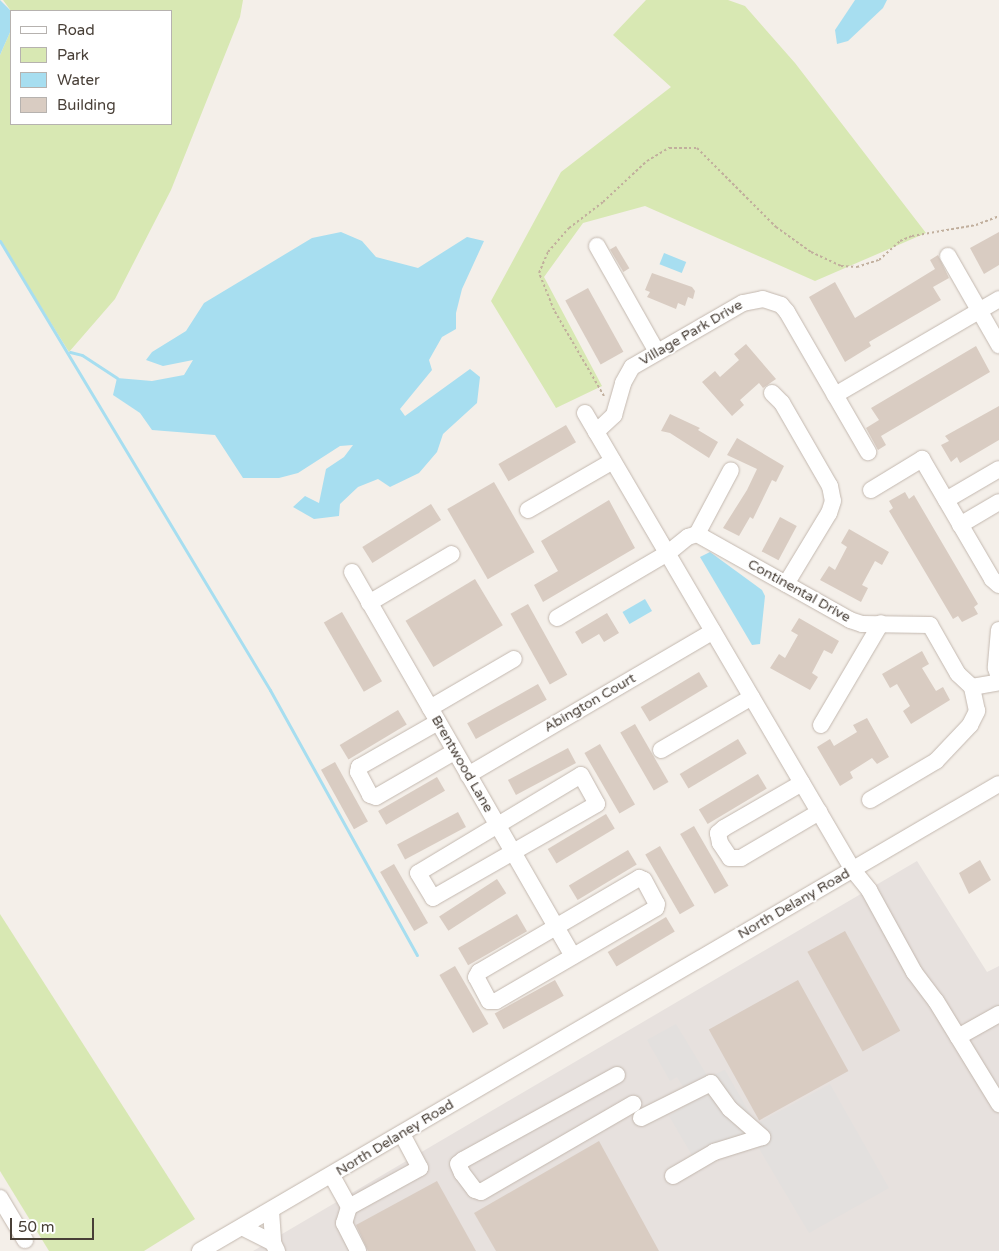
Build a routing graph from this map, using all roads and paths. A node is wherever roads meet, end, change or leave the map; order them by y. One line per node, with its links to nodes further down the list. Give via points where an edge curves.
1 (720, 172): 2 (path, via 789,238 841,266 856,267 878,260 900,241 912,236 976,225)
2 (999, 216)
3 (597, 246): 8 (street)
4 (948, 256): 6 (street)
5 (999, 299): 6 (street)
6 (979, 311): 7 (street); 10 (street)
7 (999, 345)
8 (657, 352): 10 (street, Village Park Drive, via 742,303 753,299 772,301 787,312); 12 (street, Village Park Drive, via 632,367 614,416)
9 (772, 393): 26 (street, via 782,403 830,486 832,501 829,513)
10 (835, 395): 13 (street, Village Park Drive)
11 (585, 413): 12 (street)
12 (596, 432): 14 (street)
13 (868, 452)
14 (613, 461): 20 (street); 23 (street)
15 (999, 469): 18 (street)
16 (731, 470): 22 (street)
17 (871, 490): 18 (street, via 922,459)
18 (946, 500): 21 (street)
19 (999, 502): 21 (street)
20 (528, 510)
21 (960, 525): 27 (street, via 992,579)
22 (697, 534): 23 (street, via 688,536); 26 (street, Continental Drive)
23 (668, 553): 29 (street); 32 (street)
24 (452, 554): 28 (street)
25 (352, 572): 28 (street, Brentwood Lane)
26 (786, 584): 30 (street, Continental Drive, via 850,620)
27 (999, 585)
28 (369, 603): 38 (street, Brentwood Lane)
29 (557, 618)
30 (881, 623): 36 (street, Continental Drive, via 930,625 958,674); 39 (street)
31 (999, 630): 34 (street, via 996,668)
32 (713, 631): 37 (street); 42 (street, Abington Court)
33 (514, 659): 38 (street)
34 (999, 678)
35 (999, 682): 36 (street)
36 (972, 687): 45 (street, via 977,711 970,725 936,761)
37 (752, 698): 40 (street); 43 (street)
38 (434, 715): 41 (street, Brentwood Lane); 41 (street, via 359,768 370,795 376,797)
39 (821, 725)
40 (661, 750)
41 (454, 752): 42 (street, Brentwood Lane)
42 (468, 775): 47 (street, Brentwood Lane)
43 (802, 783): 46 (street); 46 (street, via 724,828 718,834 720,843 730,858 741,858)
44 (999, 784): 49 (street, North Delany Road)
45 (870, 800)
46 (819, 812): 49 (street)
47 (496, 824): 48 (street, Brentwood Lane); 48 (street, via 418,872 433,898); 48 (street, via 581,775 597,804)
48 (512, 852): 50 (street, Brentwood Lane)
49 (853, 870): 53 (street, North Delany Road); 54 (street, via 868,890 914,972)
50 (555, 927): 51 (street, Brentwood Lane); 51 (street, via 479,972 476,977 485,993 490,1001 496,1001); 51 (street, via 639,878 644,880 656,908)
51 (572, 956)
52 (999, 1014): 54 (street)
53 (588, 1024): 57 (street, North Delaney Road)
54 (958, 1037): 56 (street)
55 (617, 1075): 59 (street, via 464,1160 458,1164 462,1173 475,1190 481,1192 637,1111 711,1083 730,1109 762,1137 714,1152)
56 (999, 1104)
57 (402, 1134): 58 (street, North Delaney Road); 61 (street, via 420,1168)
58 (332, 1176): 61 (street); 62 (street, North Delaney Road)
59 (673, 1176)
60 (0, 1198): 64 (street)
61 (349, 1208): 67 (street, via 344,1224)
62 (271, 1210): 63 (street, North Delaney Road); 65 (street)
63 (242, 1227): 65 (street); 66 (street, North Delaney Road)
64 (24, 1240)
65 (275, 1247)
66 (200, 1251)
67 (358, 1251)

